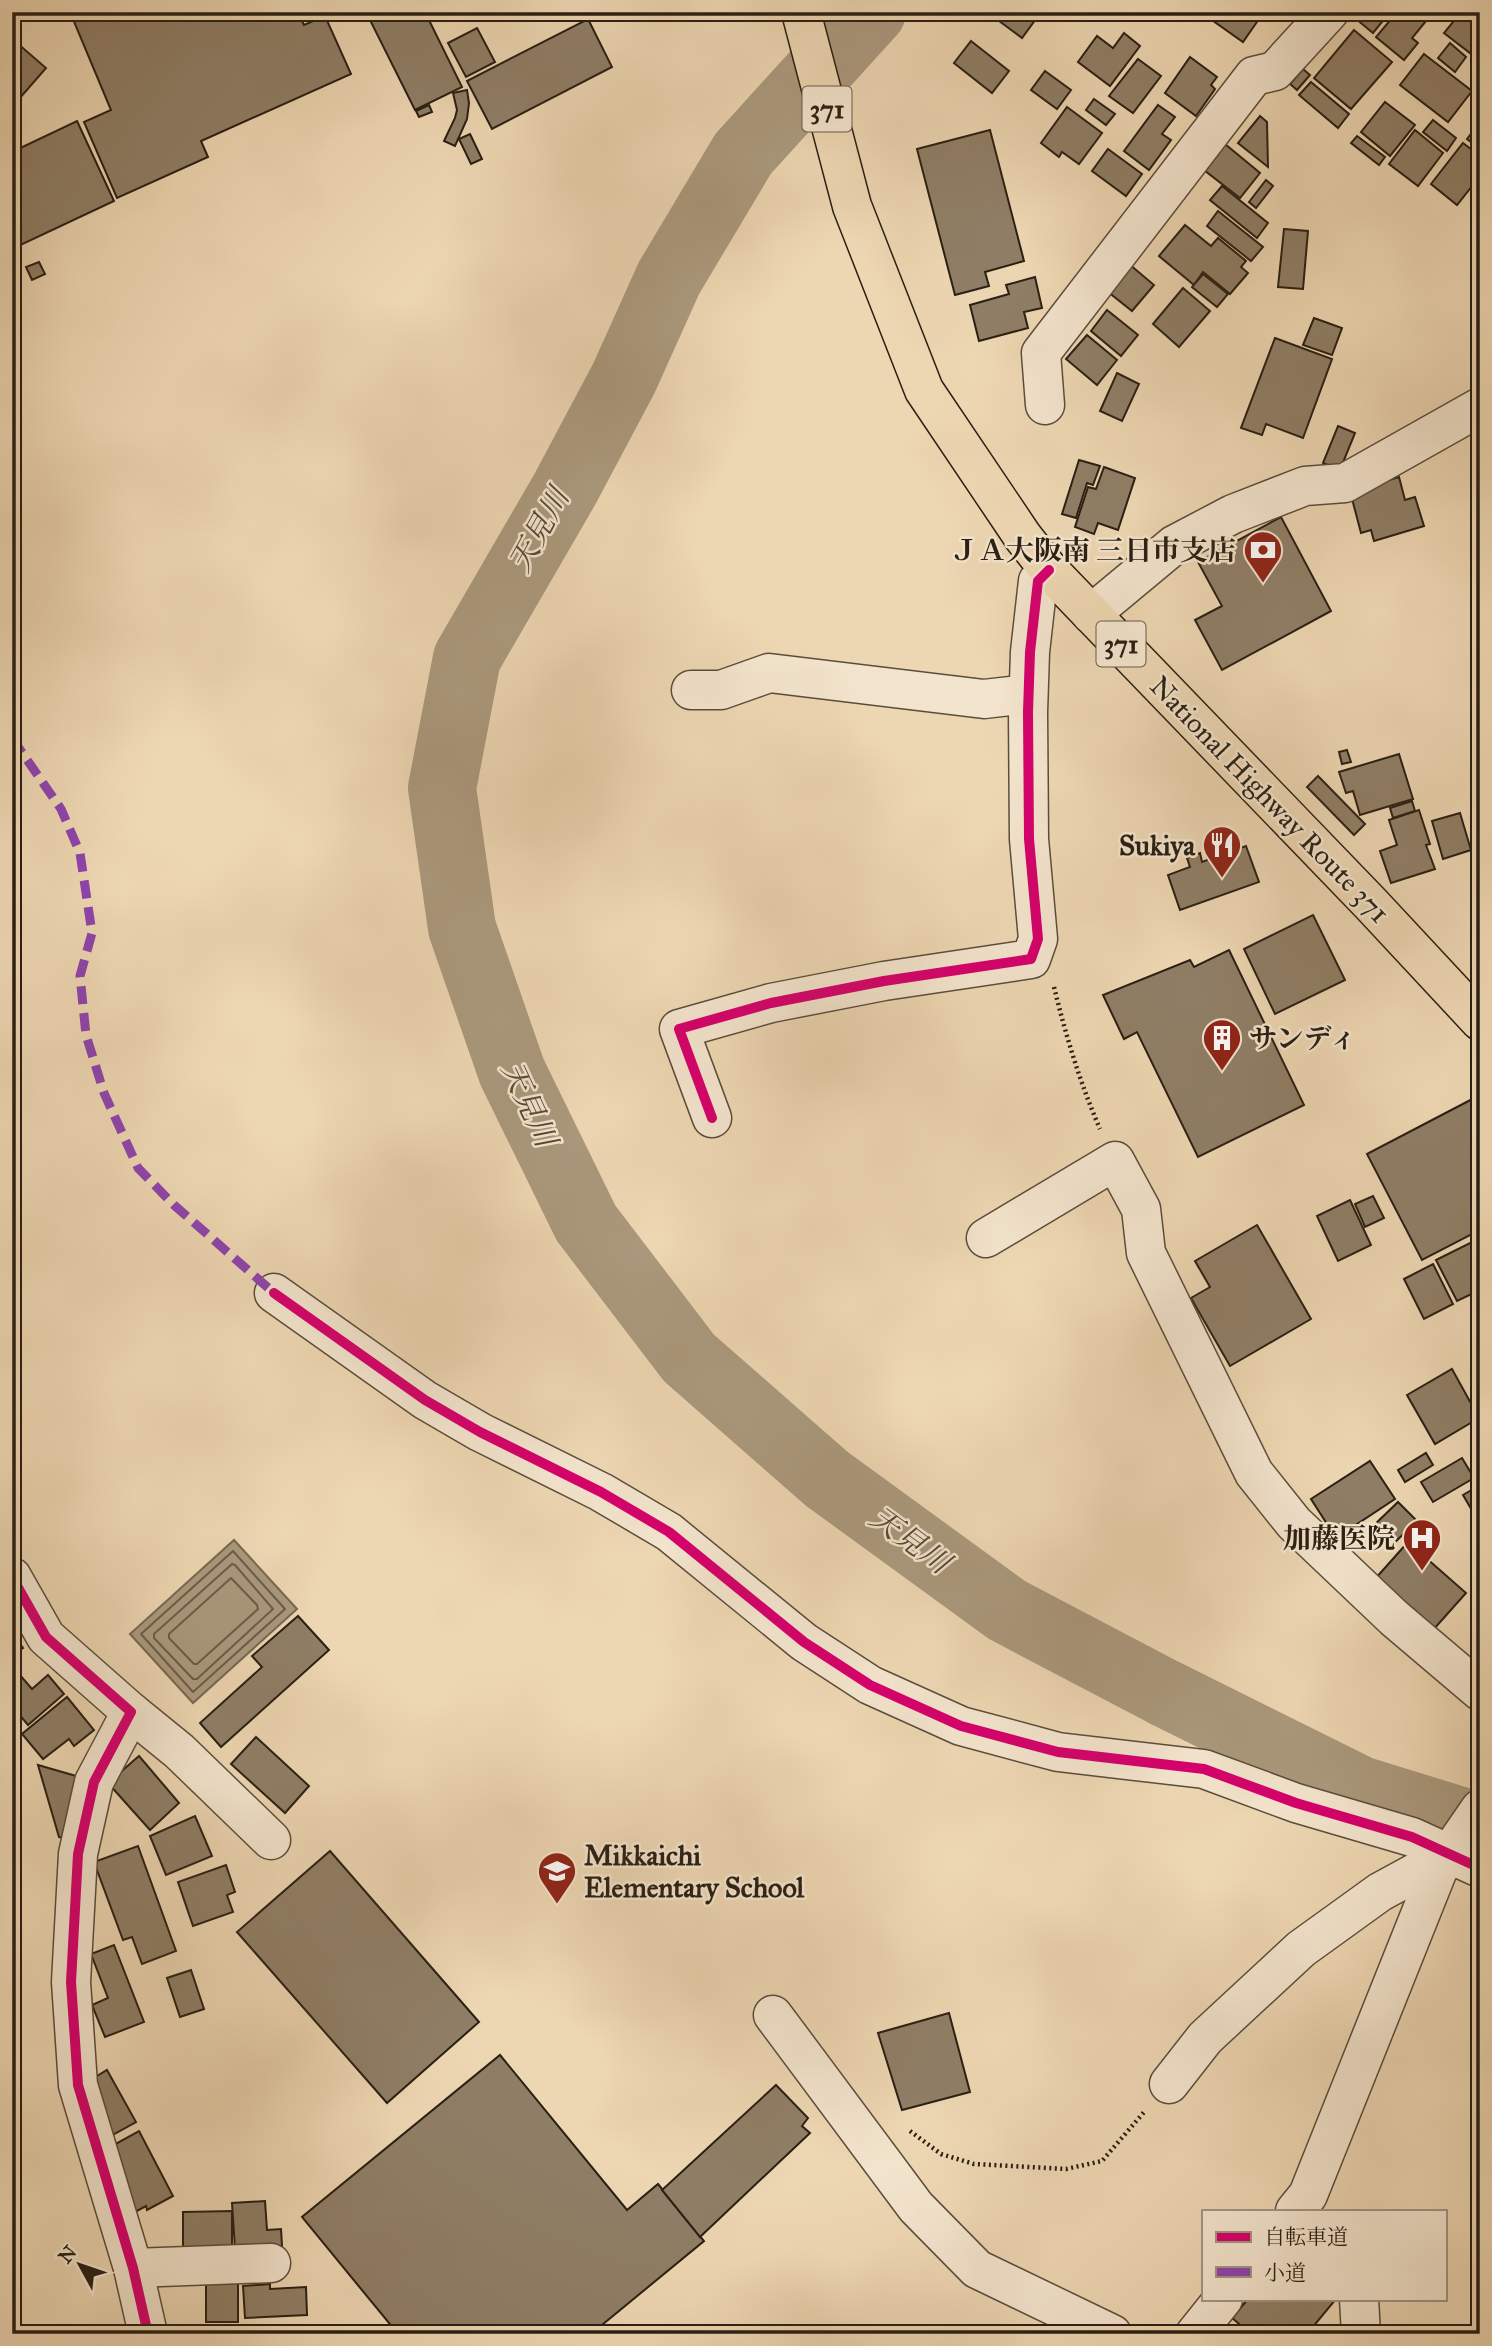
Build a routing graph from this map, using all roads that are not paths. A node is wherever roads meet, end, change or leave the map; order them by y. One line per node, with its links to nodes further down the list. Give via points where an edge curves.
1 (801, 12): 5 (highway, National Highway Route 371 / 371, via 852,206 924,390)
2 (1329, 12): 3 (street, via 1275,71 1254,76 1041,353)
3 (1045, 405)
4 (1480, 407): 6 (street, via 1345,483 1305,486 1233,513 1174,545)
5 (1049, 570): 6 (highway, National Highway Route 371 / 371); 8 (street, via 1038,581)
6 (1091, 614): 9 (highway, National Highway Route 371 / 371)
7 (691, 690): 8 (street, via 721,690 769,673 984,699)
8 (1028, 694): 10 (street, via 1029,839 1038,939 1031,959 771,1003 679,1029)
9 (1480, 1021)
10 (712, 1118)
11 (986, 1238): 14 (street, via 1115,1161 1141,1209 1146,1253 1255,1474 1294,1523)
12 (274, 1293): 18 (street, via 425,1400 669,1532 804,1642 870,1685 961,1726 1058,1752 1204,1769)
13 (12, 1577): 15 (street, via 46,1637)
14 (1480, 1691)
15 (131, 1712): 17 (street, via 179,1751); 23 (street, via 94,1782 78,1854 71,1982 78,2085)
16 (1480, 1810): 18 (street)
17 (271, 1840)
18 (1461, 1856): 20 (street, via 1380,1892 1301,1949 1205,2038); 21 (street, via 1438,1870)
19 (773, 2015): 27 (street, via 916,2207 977,2269)
20 (1168, 2084)
21 (1310, 2206)
22 (271, 2263): 23 (street)
23 (133, 2268): 26 (street)
24 (1222, 2300): 28 (street)
25 (1359, 2300): 29 (street)
26 (148, 2334)
27 (1112, 2334)
28 (1195, 2334)
29 (1361, 2334)

